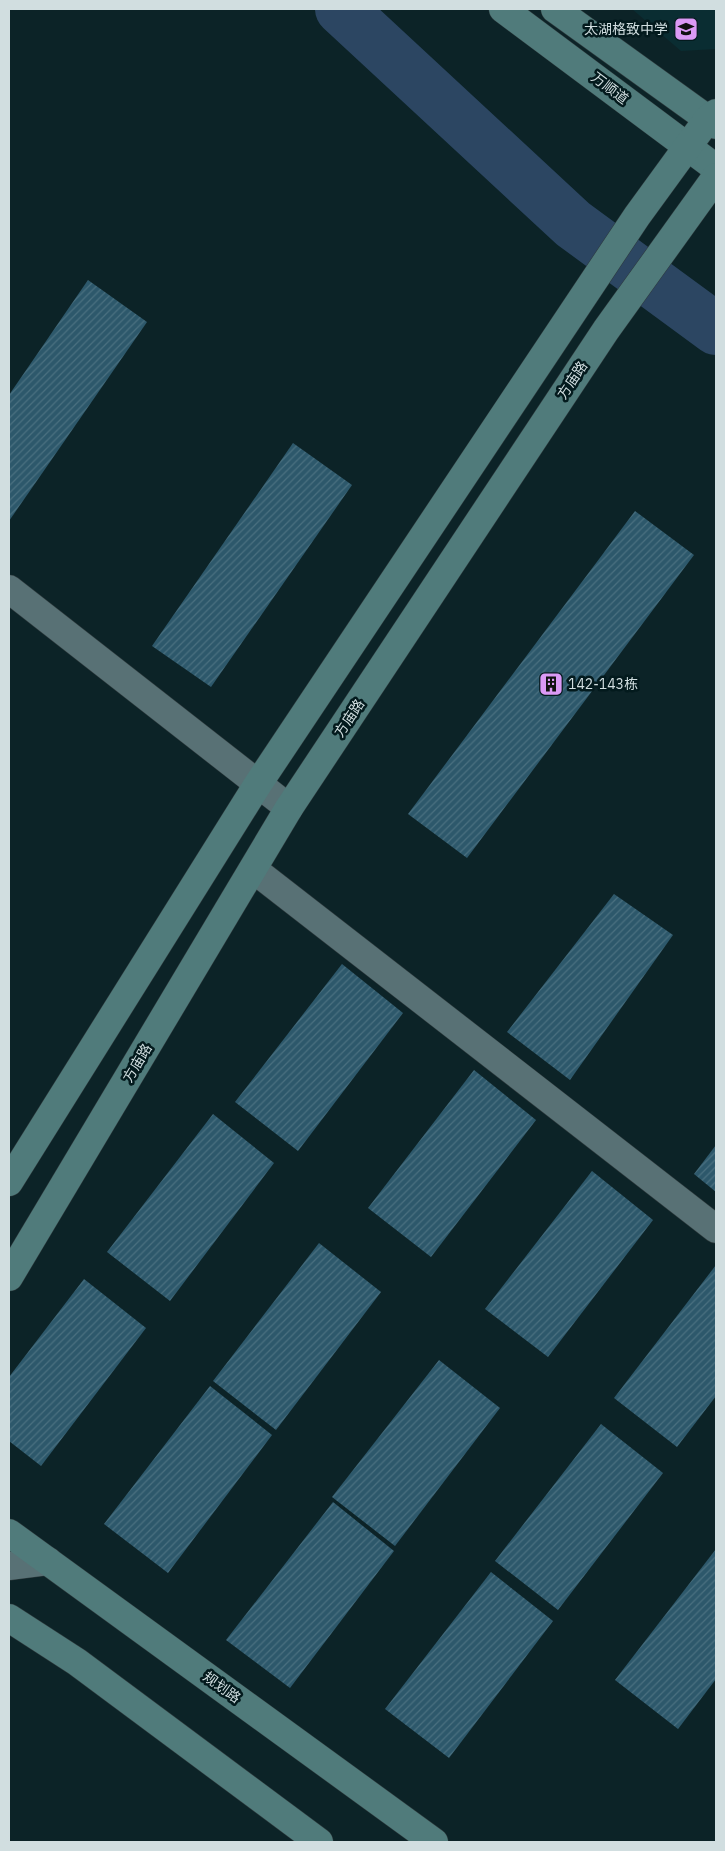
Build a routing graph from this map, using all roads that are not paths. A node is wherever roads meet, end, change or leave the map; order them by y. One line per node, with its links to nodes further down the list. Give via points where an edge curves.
1 (503, 9): 4 (street, 万顺道)
2 (555, 9): 3 (street)
3 (714, 119): 4 (street)
4 (688, 146): 5 (street, 万顺道); 8 (street, via 637,216)
5 (716, 168)
6 (716, 177): 9 (street, 方庙路, via 606,330)
7 (9, 589): 8 (street)
8 (258, 784): 9 (street); 11 (street)
9 (289, 808): 10 (street, 方庙路)
10 (253, 869): 12 (street); 13 (street, 方庙路)
11 (9, 1182)
12 (716, 1229)
13 (9, 1277)
14 (9, 1533): 15 (street, 规划路)
15 (48, 1561): 16 (street); 19 (street, 规划路)
16 (9, 1566)
17 (9, 1618): 18 (street, via 77,1662)
18 (319, 1842)
19 (434, 1842)

